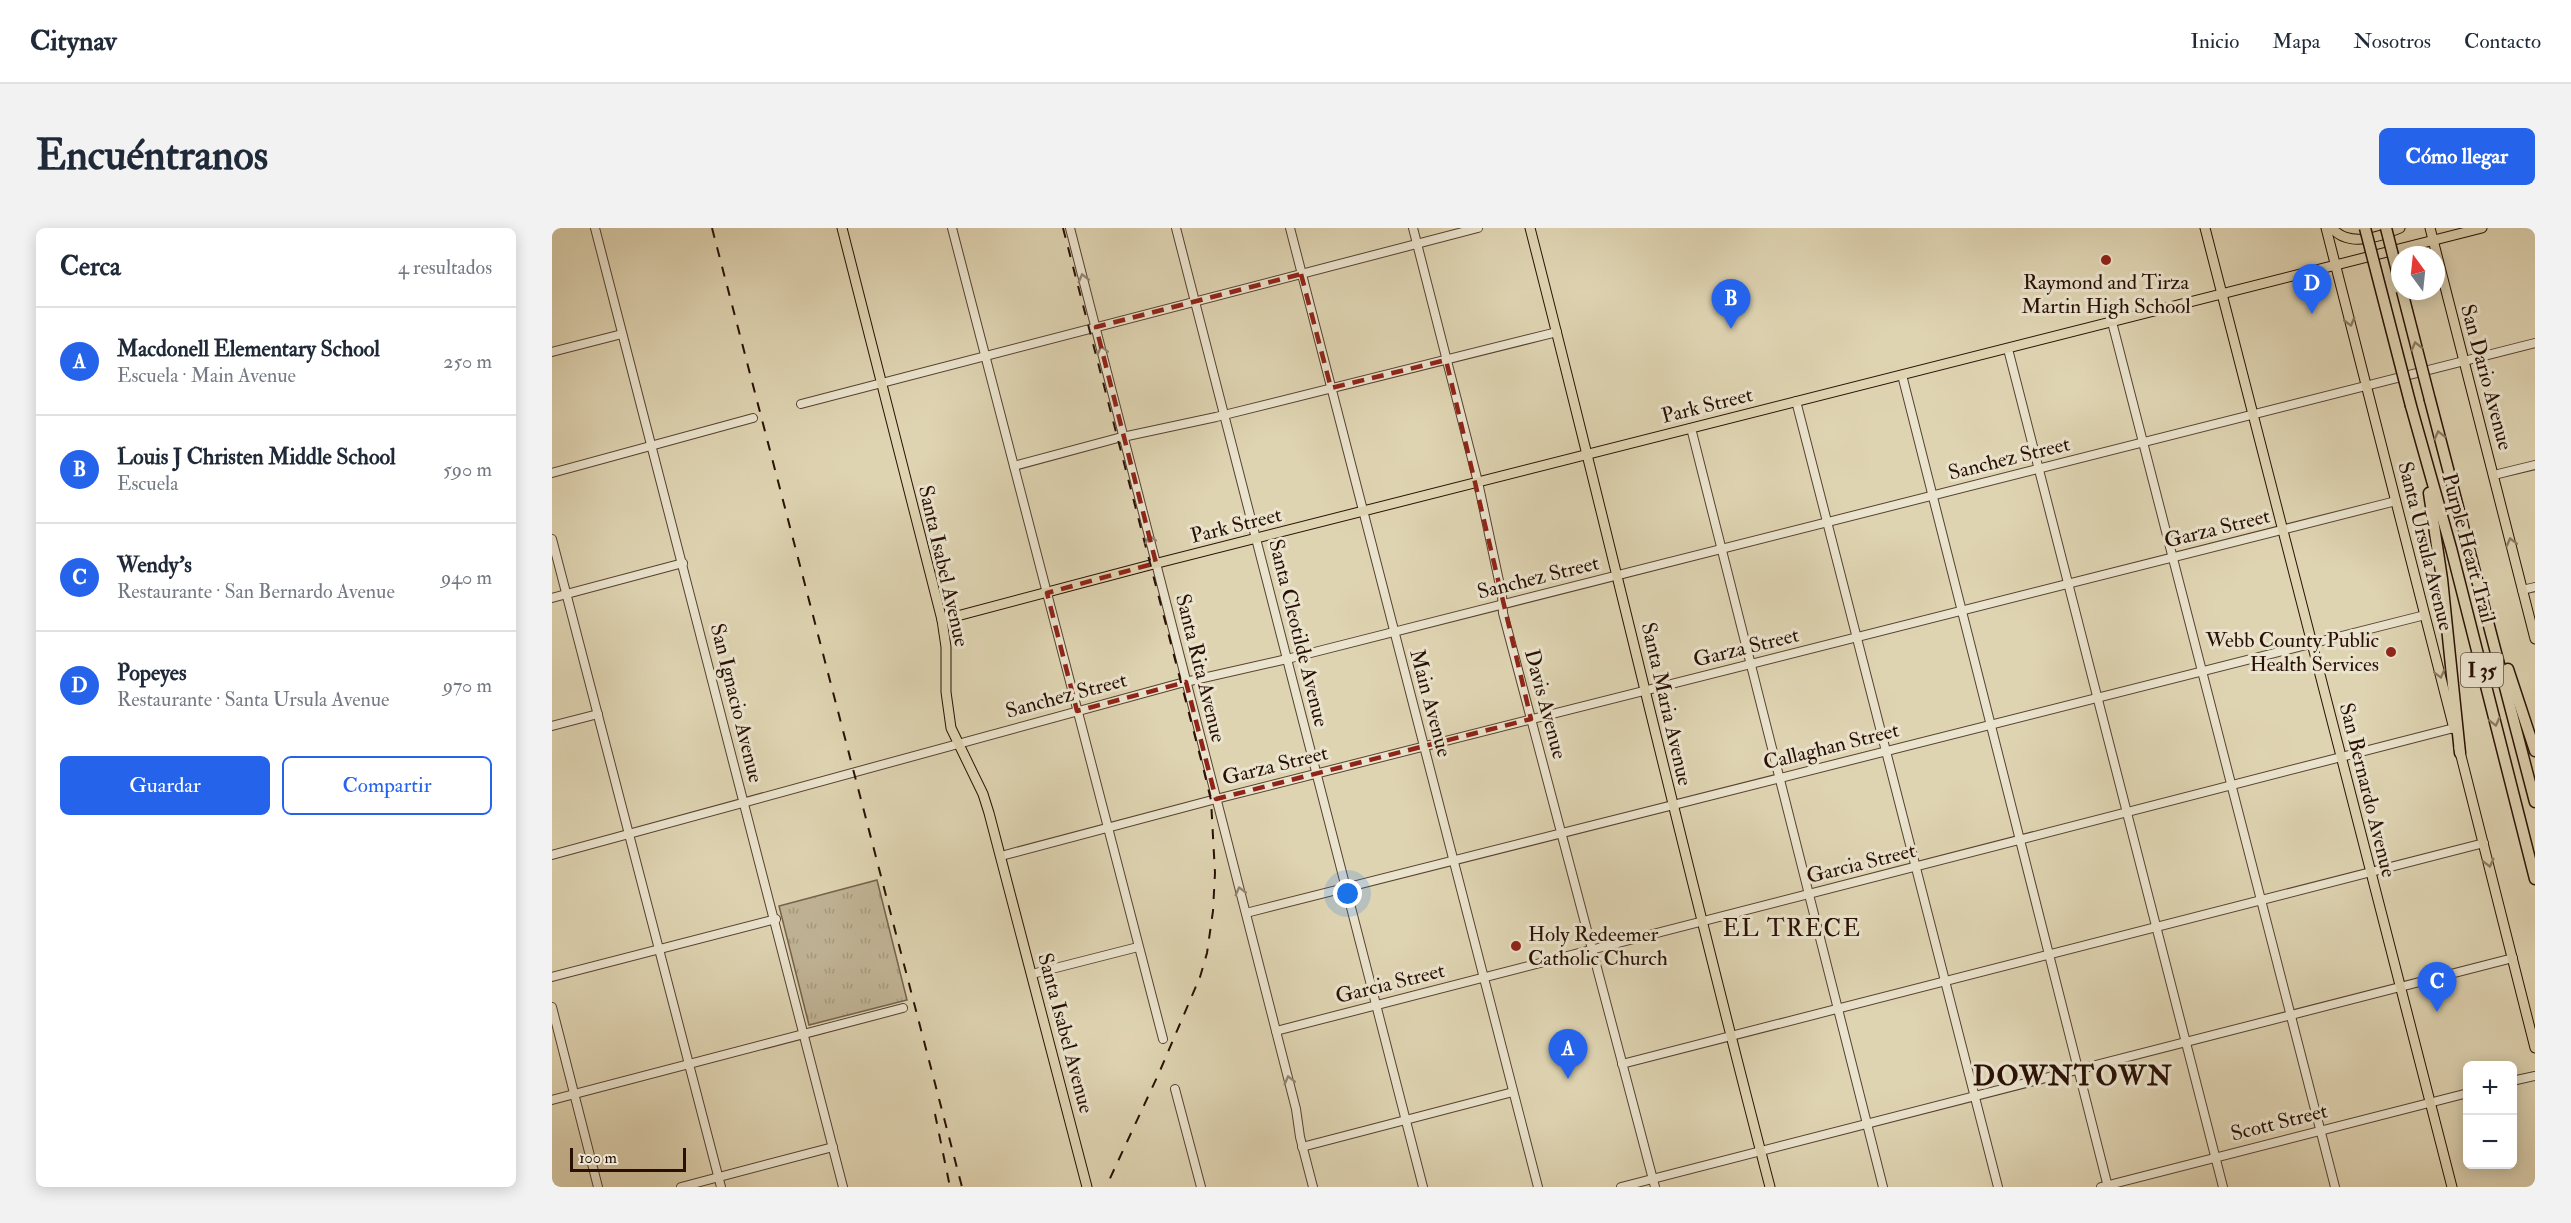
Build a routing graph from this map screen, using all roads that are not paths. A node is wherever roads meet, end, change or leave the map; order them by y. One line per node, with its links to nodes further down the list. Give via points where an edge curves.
1 (595, 228): 29 (street, San Ignacio Avenue)
2 (842, 228): 37 (main road, Santa Isabel Avenue)
3 (952, 228): 33 (street)
4 (1070, 228): 27 (street, Santa Rita Avenue, one-way to 4)
5 (1176, 228): 25 (street, Santa Cleotilde Avenue)
6 (1290, 228): 22 (street, Main Avenue)
7 (1413, 228): 19 (street, Davis Avenue)
8 (1478, 228): 19 (street)
9 (1530, 228): 28 (main road, Santa Maria Avenue)
10 (2205, 228): 23 (main road, San Bernardo Avenue)
11 (2326, 228): 21 (main road, Santa Ursula Avenue)
12 (2332, 228): 15 (main road, via 2339,236 2352,240)
13 (2365, 228): 50 (highway, Purple Heart Trail / I 35, bridge)
14 (2386, 228): 20 (highway, bridge)
15 (2400, 228)
16 (2430, 228): 18 (main road, San Dario Avenue)
17 (2482, 228): 18 (main road, Park Street)
18 (2433, 241): 21 (main road, Park Street); 35 (main road, San Dario Avenue)
19 (1417, 244): 22 (street); 34 (street, Davis Avenue)
20 (2391, 248)
21 (2336, 266): 23 (main road, Park Street); 38 (main road, Santa Ursula Avenue, one-way to 38)
22 (1301, 274): 25 (street); 39 (street, Main Avenue)
23 (2223, 295): 26 (main road, Park Street); 43 (main road, San Bernardo Avenue)
24 (2404, 300): 77 (highway, Purple Heart Trail / I 35, one-way to 24, bridge)
25 (1195, 302): 27 (street); 42 (street, Santa Cleotilde Avenue)
26 (2112, 322): 31 (main road, Park Street); 47 (street)
27 (1096, 327): 33 (street); 46 (street, Santa Rita Avenue, one-way to 27)
28 (1557, 332): 34 (street); 49 (main road, Santa Maria Avenue)
29 (622, 334): 32 (street); 48 (street, San Ignacio Avenue)
30 (2535, 343): 35 (street, Sanchez Street)
31 (2008, 349): 36 (main road, Park Street); 53 (street)
32 (552, 352)
33 (986, 355): 37 (street); 52 (street)
34 (1446, 360): 39 (street); 56 (street, Davis Avenue)
35 (2465, 362): 38 (street, Sanchez Street); 55 (main road, San Dario Avenue)
36 (1902, 375): 40 (main road, Park Street); 57 (street)
37 (881, 382): 41 (street); 79 (main road, Santa Isabel Avenue)
38 (2367, 387): 43 (street, Sanchez Street); 58 (main road, Santa Ursula Avenue)
39 (1331, 388): 42 (street); 59 (street, Main Avenue)
40 (1796, 401): 45 (main road, Park Street); 60 (street)
41 (801, 404)
42 (1224, 415): 46 (street); 62 (street, Santa Cleotilde Avenue)
43 (2254, 415): 47 (street, Sanchez Street); 61 (main road, San Bernardo Avenue)
44 (753, 418): 48 (street)
45 (1691, 428): 49 (main road, Park Street); 64 (street)
46 (1123, 437): 52 (street); 67 (street, Santa Rita Avenue, one-way to 46)
47 (2144, 443): 53 (street, Sanchez Street); 65 (street)
48 (652, 446): 54 (street); 66 (street, San Ignacio Avenue)
49 (1588, 454): 56 (main road, Park Street); 68 (main road, Santa Maria Avenue)
50 (2425, 463): 100 (highway); 120 (highway, Purple Heart Trail / I 35, one-way to 120, via 2451,548)
51 (2535, 465): 55 (street)
52 (1014, 466): 72 (street)
53 (2039, 470): 57 (street, Sanchez Street); 69 (street)
54 (552, 473)
55 (2494, 475): 71 (main road, San Dario Avenue, one-way to 55)
56 (1478, 482): 59 (main road, Park Street); 75 (street, Davis Avenue)
57 (1933, 496): 60 (street, Sanchez Street); 76 (street)
58 (2396, 501): 61 (street, Garza Street); 78 (main road, Santa Ursula Avenue)
59 (1362, 511): 62 (main road, Park Street); 80 (street, Main Avenue)
60 (1828, 523): 64 (street, Sanchez Street); 81 (street)
61 (2283, 530): 65 (street, Garza Street); 83 (main road, San Bernardo Avenue)
62 (1256, 538): 67 (main road, Park Street); 84 (street, Santa Cleotilde Avenue)
63 (552, 539): 73 (street)
64 (1722, 549): 68 (street, Sanchez Street); 85 (street)
65 (2173, 558): 69 (street, Garza Street); 86 (street)
66 (683, 563): 73 (street); 106 (street, San Ignacio Avenue)
67 (1156, 564): 72 (main road, Park Street); 87 (street, Santa Rita Avenue)
68 (1618, 576): 75 (street, Sanchez Street); 88 (main road, Santa Maria Avenue)
69 (2068, 584): 76 (street, Garza Street); 89 (street)
70 (2535, 586): 71 (street)
71 (2522, 590): 82 (main road, San Dario Avenue)
72 (1047, 593): 79 (main road, Park Street); 90 (street)
73 (566, 594): 74 (street); 91 (street)
74 (552, 598)
75 (1503, 605): 80 (street, Sanchez Street); 92 (street, Davis Avenue)
76 (1962, 611): 81 (street, Garza Street); 93 (street)
77 (2487, 614): 99 (highway); 107 (highway, Purple Heart Trail / I 35)
78 (2424, 615): 83 (street, Callaghan Street); 95 (main road, Santa Ursula Avenue, one-way to 95)
79 (942, 620): 96 (main road, Santa Isabel Avenue, via 948,714)
80 (1394, 632): 84 (street, Sanchez Street); 97 (street, Main Avenue)
81 (1857, 637): 85 (street, Garza Street); 98 (street)
82 (2535, 639)
83 (2312, 644): 86 (street, Callaghan Street); 101 (main road, San Bernardo Avenue)
84 (1287, 660): 87 (street, Sanchez Street); 102 (street, Santa Cleotilde Avenue)
85 (1751, 664): 88 (street, Garza Street); 103 (street)
86 (2202, 672): 89 (street, Callaghan Street); 104 (street)
87 (1186, 683): 90 (street, Sanchez Street); 105 (street, Santa Rita Avenue)
88 (1645, 691): 92 (street, Garza Street); 108 (main road, Santa Maria Avenue)
89 (2097, 698): 93 (street, Callaghan Street); 109 (street)
90 (1077, 711): 96 (street, Sanchez Street); 110 (street)
91 (598, 714): 94 (street); 112 (street)
92 (1531, 720): 97 (street, Garza Street); 111 (street, Davis Avenue)
93 (1991, 725): 98 (street, Callaghan Street); 113 (street)
94 (552, 726)
95 (2454, 728): 100 (main road, Santa Ursula Avenue); 101 (street, Garcia Street)
96 (957, 743): 106 (street, Sanchez Street); 116 (main road, Santa Isabel Avenue, via 983,794)
97 (1423, 747): 102 (street, Garza Street); 117 (street, Main Avenue)
98 (1886, 751): 103 (street, Callaghan Street); 118 (street)
99 (2535, 751)
100 (2460, 753): 114 (main road, Santa Ursula Avenue)
101 (2342, 758): 104 (street, Garcia Street); 119 (main road, San Bernardo Avenue)
102 (1316, 774): 105 (street, Garza Street); 121 (street, Santa Cleotilde Avenue)
103 (1780, 778): 108 (street, Callaghan Street); 122 (street)
104 (2231, 786): 109 (street, Garcia Street); 123 (street)
105 (1216, 799): 110 (street, Garza Street); 124 (street, Santa Rita Avenue, one-way to 105)
106 (744, 801): 112 (street, Sanchez Street); 125 (street, San Ignacio Avenue)
107 (2535, 802)
108 (1672, 805): 111 (street, Callaghan Street); 126 (main road, Santa Maria Avenue)
109 (2127, 813): 113 (street, Garcia Street); 127 (street)
110 (1108, 828): 116 (street, Garza Street); 128 (street)
111 (1561, 833): 117 (street, Callaghan Street); 130 (street, Davis Avenue)
112 (629, 834): 115 (street, Sanchez Street); 129 (street)
113 (2020, 840): 118 (street, Garcia Street); 131 (street)
114 (2484, 843): 119 (street); 132 (main road, Santa Ursula Avenue, one-way to 132)
115 (552, 855)
116 (1000, 856): 133 (main road, Santa Isabel Avenue)
117 (1453, 861): 121 (street, Callaghan Street); 135 (street, Main Avenue)
118 (1916, 867): 122 (street, Garcia Street); 136 (street)
119 (2371, 872): 123 (street); 137 (main road, San Bernardo Avenue)
120 (2535, 879)
121 (1346, 888): 124 (street, Callaghan Street); 138 (street, Santa Cleotilde Avenue)
122 (1809, 894): 126 (street, Garcia Street); 141 (street)
123 (2261, 900): 127 (street); 142 (street)
124 (1246, 913): 143 (street, Santa Rita Avenue)
125 (776, 919): 129 (street); 144 (street, San Ignacio Avenue)
126 (1701, 922): 130 (street, Garcia Street); 145 (main road, Santa Maria Avenue)
127 (2156, 927): 131 (street); 147 (street)
128 (1138, 947): 133 (street); 146 (street)
129 (659, 949): 134 (street); 149 (street)
130 (1592, 950): 135 (street, Garcia Street); 150 (street, Davis Avenue)
131 (2050, 955): 136 (street); 151 (street)
132 (2513, 958): 137 (street); 148 (main road, Santa Ursula Avenue)
133 (1032, 975): 175 (main road, Santa Isabel Avenue)
134 (552, 977)
135 (1483, 978): 138 (street, Garcia Street); 155 (street, Main Avenue)
136 (1945, 981): 141 (street); 158 (street)
137 (2400, 986): 142 (street); 160 (main road, San Bernardo Avenue)
138 (1376, 1005): 143 (street, Garcia Street); 161 (street, Santa Cleotilde Avenue)
139 (552, 1007): 156 (street)
140 (903, 1008): 144 (street)
141 (1838, 1009): 145 (street); 162 (street)
142 (2290, 1015): 147 (street); 163 (street)
143 (1276, 1031): 165 (street, Santa Rita Avenue, one-way to 143)
144 (805, 1033): 149 (street); 164 (street, San Ignacio Avenue)
145 (1731, 1036): 150 (street); 166 (main road, Santa Maria Avenue)
146 (1163, 1039)
147 (2186, 1042): 151 (street); 167 (street)
148 (2535, 1048)
149 (689, 1064): 156 (street); 168 (street)
150 (1622, 1064): 169 (street, Davis Avenue)
151 (2079, 1069): 158 (street); 170 (street)
152 (2535, 1076): 153 (street)
153 (2517, 1080)
154 (1175, 1089): 176 (street)
155 (1513, 1092): 161 (street); 179 (street, Main Avenue)
156 (574, 1094): 159 (street); 171 (street)
157 (2463, 1094): 160 (street, Scott Street)
158 (1975, 1096): 162 (street); 183 (street)
159 (552, 1100)
160 (2430, 1102): 163 (street, Scott Street); 186 (main road, San Bernardo Avenue)
161 (1406, 1120): 165 (street); 178 (street, Santa Cleotilde Avenue)
162 (1867, 1124): 166 (street); 182 (street)
163 (2320, 1130): 167 (street, Scott Street); 185 (street)
164 (833, 1147): 168 (street); 174 (street, San Ignacio Avenue)
165 (1302, 1147): 177 (street, Santa Rita Avenue)
166 (1761, 1151): 169 (street); 181 (main road, Santa Maria Avenue)
167 (2215, 1157): 170 (street, Scott Street); 184 (street)
168 (719, 1177): 172 (street); 173 (street)
169 (1654, 1183): 180 (street)
170 (2105, 1186)
171 (598, 1187)
172 (681, 1187)
173 (722, 1187)
174 (843, 1187)
175 (1087, 1187)
176 (1201, 1187)
177 (1313, 1187)
178 (1423, 1187)
179 (1538, 1187)
180 (1621, 1187)
181 (1770, 1187)
182 (1883, 1187)
183 (1998, 1187)
184 (2223, 1187)
185 (2335, 1187)
186 (2452, 1187)

